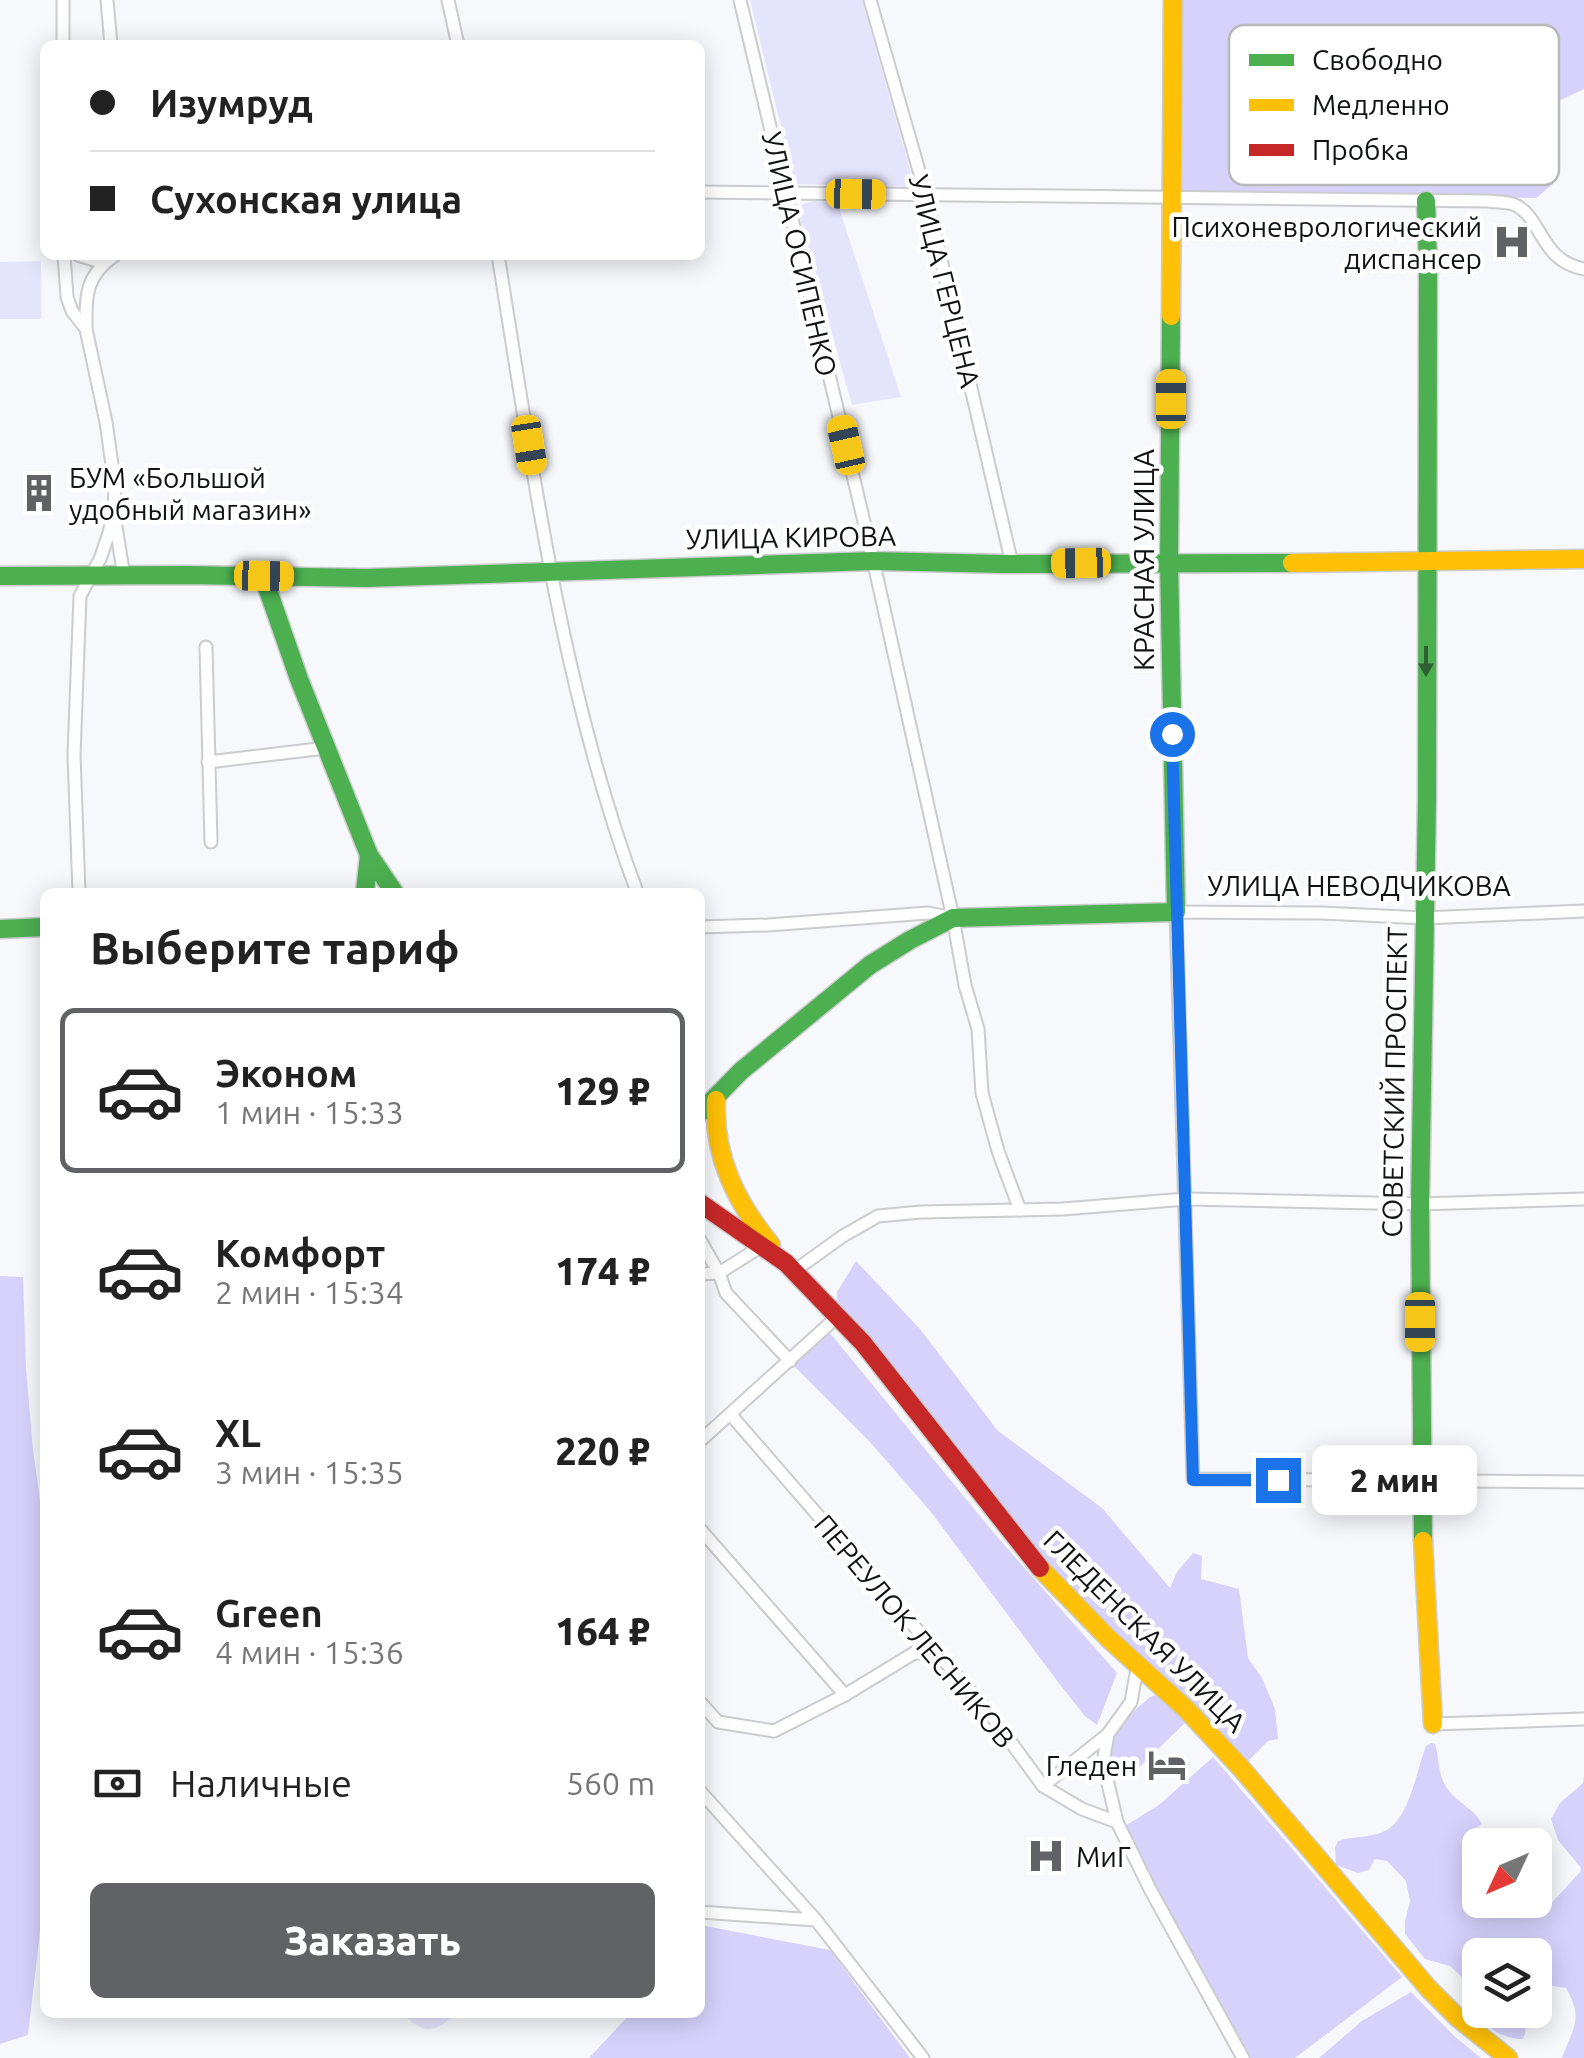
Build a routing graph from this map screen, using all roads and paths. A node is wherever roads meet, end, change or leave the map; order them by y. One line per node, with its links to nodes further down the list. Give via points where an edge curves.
1 (64, 0): 7 (street)
2 (107, 0): 8 (street)
3 (448, 0): 9 (street)
4 (740, 0): 11 (street, УЛИЦА ОСИПЕНКО)
5 (870, 0): 12 (street, УЛИЦА ГЕРЦЕНА)
6 (1173, 0): 13 (main road, КРАСНАЯ УЛИЦА)
7 (63, 40)
8 (111, 40)
9 (457, 40)
10 (705, 192): 11 (street)
11 (786, 193): 12 (street); 22 (street, УЛИЦА ОСИПЕНКО)
12 (926, 195): 13 (street); 25 (street, УЛИЦА ГЕРЦЕНА)
13 (1172, 199): 14 (street); 23 (main road, КРАСНАЯ УЛИЦА)
14 (1426, 201): 18 (street, via 1513,204 1555,255); 24 (main road, СОВЕТСКИЙ ПРОСПЕКТ)
15 (64, 260): 19 (street, via 67,297)
16 (109, 260): 19 (street, via 86,294)
17 (499, 260): 26 (street)
18 (1584, 270)
19 (86, 328): 20 (street, via 116,486)
20 (114, 510): 28 (street); 29 (street)
21 (1584, 559): 24 (main road, УЛИЦА КИРОВА)
22 (873, 561): 25 (main road, УЛИЦА КИРОВА); 26 (main road, УЛИЦА КИРОВА); 42 (street, УЛИЦА ОСИПЕНКО)
23 (1170, 562): 24 (main road, УЛИЦА КИРОВА); 25 (main road, УЛИЦА КИРОВА); 41 (main road, КРАСНАЯ УЛИЦА)
24 (1426, 563): 43 (main road, СОВЕТСКИЙ ПРОСПЕКТ, one-way to 43)
25 (1012, 564)
26 (549, 570): 30 (main road, УЛИЦА КИРОВА); 39 (street, via 590,749)
27 (0, 576): 28 (main road, УЛИЦА КИРОВА)
28 (90, 576): 29 (main road, УЛИЦА КИРОВА); 36 (street, via 80,596 74,755)
29 (124, 576): 30 (main road, УЛИЦА КИРОВА)
30 (264, 576): 32 (main road)
31 (206, 647): 33 (street)
32 (326, 748): 33 (street); 35 (main road)
33 (208, 762): 34 (street)
34 (211, 842)
35 (369, 854): 37 (main road); 38 (main road)
36 (79, 888)
37 (365, 888)
38 (391, 888)
39 (636, 888)
40 (1584, 911): 43 (street, УЛИЦА НЕВОДЧИКОВА)
41 (1176, 912): 42 (main road, УЛИЦА НЕВОДЧИКОВА); 43 (street, УЛИЦА НЕВОДЧИКОВА); 49 (street, КРАСНАЯ УЛИЦА)
42 (953, 918): 45 (street, УЛИЦА НЕВОДЧИКОВА, via 928,913); 47 (main road, УЛИЦА НЕВОДЧИКОВА, via 870,966 762,1053); 53 (street, УЛИЦА ОСИПЕНКО, via 978,1029 982,1093)
43 (1424, 918): 51 (main road, СОВЕТСКИЙ ПРОСПЕКТ)
44 (40, 927): 46 (main road)
45 (705, 927)
46 (0, 929)
47 (716, 1100): 48 (main road, УЛИЦА НЕВОДЧИКОВА); 57 (main road, via 714,1132 732,1185)
48 (705, 1109)
49 (1186, 1199): 51 (street); 53 (street); 64 (street, КРАСНАЯ УЛИЦА, via 1193,1480)
50 (1584, 1199): 51 (street)
51 (1420, 1204): 64 (main road, СОВЕТСКИЙ ПРОСПЕКТ)
52 (705, 1206): 54 (main road, ГЛЕДЕНСКАЯ УЛИЦА)
53 (1020, 1210): 57 (street, via 878,1216)
54 (762, 1246): 57 (main road, ГЛЕДЕНСКАЯ УЛИЦА); 58 (street)
55 (705, 1249): 58 (street)
56 (705, 1256): 58 (street)
57 (790, 1267): 60 (main road, ГЛЕДЕНСКАЯ УЛИЦА)
58 (719, 1273): 59 (street); 61 (street, via 726,1294)
59 (705, 1274)
60 (838, 1316): 61 (street); 68 (main road, ГЛЕДЕНСКАЯ УЛИЦА, via 1040,1568)
61 (790, 1361): 62 (street)
62 (732, 1415): 63 (street); 67 (street, ПЕРЕУЛОК ЛЕСНИКОВ)
63 (705, 1437)
64 (1421, 1482): 65 (street); 72 (main road, СОВЕТСКИЙ ПРОСПЕКТ)
65 (1584, 1482)
66 (705, 1535): 69 (street)
67 (937, 1654): 69 (street, via 914,1653); 74 (street, ПЕРЕУЛОК ЛЕСНИКОВ)
68 (1138, 1662): 73 (street, via 1132,1702); 81 (main road, ГЛЕДЕНСКАЯ УЛИЦА, via 1241,1768 1429,1989)
69 (845, 1696): 70 (street, via 774,1731 718,1722)
70 (705, 1708)
71 (1584, 1719): 72 (street)
72 (1434, 1724)
73 (1108, 1734): 74 (street); 76 (street, via 1103,1763)
74 (1043, 1786): 76 (street, ПЕРЕУЛОК ЛЕСНИКОВ)
75 (705, 1797): 78 (street)
76 (1117, 1822): 80 (street)
77 (705, 1912): 78 (street)
78 (816, 1920): 79 (street)
79 (924, 2058)
80 (1243, 2058)
81 (1508, 2058)

